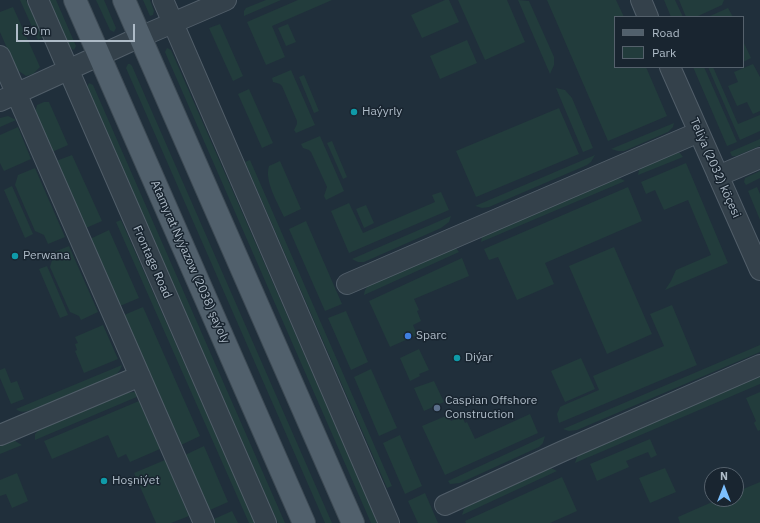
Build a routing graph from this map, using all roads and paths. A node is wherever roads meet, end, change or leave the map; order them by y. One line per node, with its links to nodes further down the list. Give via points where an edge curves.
1 (38, 0): 13 (street, Frontage Road)
2 (76, 0): 11 (main road, Atamyrat Nyýazow (2038) şaýoly)
3 (124, 0): 9 (main road)
4 (163, 0): 8 (street)
5 (226, 0): 8 (street)
6 (641, 0): 7 (street)
7 (648, 16)
8 (174, 23): 9 (street); 28 (street)
9 (140, 37): 11 (street); 27 (main road)
10 (0, 56): 14 (street)
11 (100, 56): 13 (street); 26 (main road, Atamyrat Nyýazow (2038) şaýoly)
12 (670, 68): 15 (street, Teliýa (2032) köçesi)
13 (68, 71): 14 (street); 25 (street, Frontage Road)
14 (8, 98): 21 (street)
15 (699, 132): 17 (street, Teliýa (2032) köçesi); 19 (street)
16 (760, 158): 17 (street)
17 (718, 176): 18 (street, Teliýa (2032) köçesi)
18 (760, 270)
19 (347, 284)
20 (760, 365): 23 (street)
21 (140, 376): 22 (street); 24 (street)
22 (0, 435)
23 (445, 504)
24 (204, 523)
25 (266, 523)
26 (304, 523)
27 (352, 523)
28 (389, 523)

